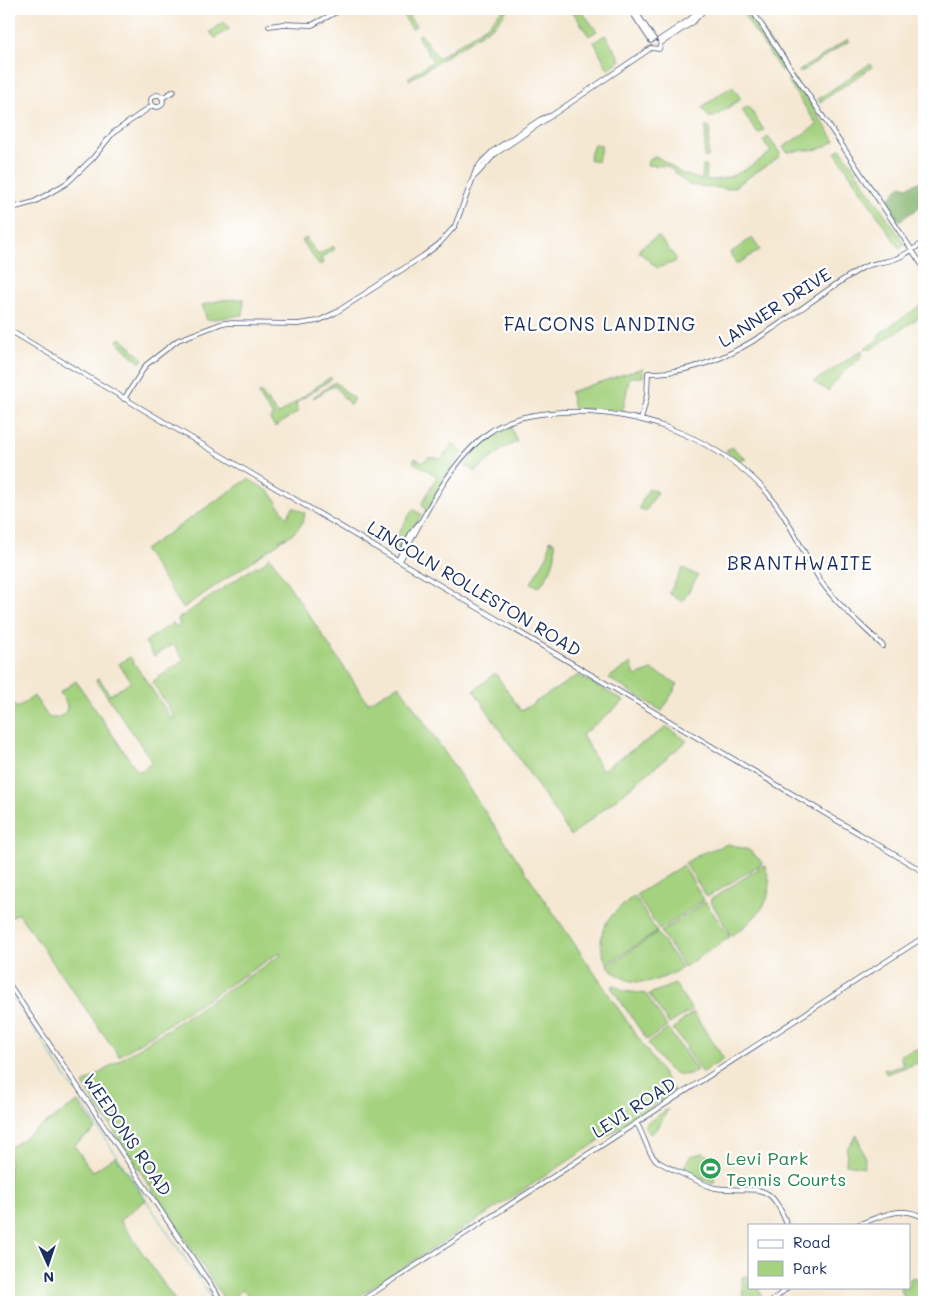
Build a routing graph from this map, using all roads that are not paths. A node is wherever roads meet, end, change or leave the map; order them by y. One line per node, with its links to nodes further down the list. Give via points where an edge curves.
1 (342, 9): 7 (street, via 312,25)
2 (630, 9): 8 (street)
3 (634, 9): 8 (street)
4 (700, 9): 8 (street, via 690,20)
5 (705, 9): 8 (street, via 693,22)
6 (751, 9): 15 (street)
7 (269, 26)
8 (657, 41): 9 (street); 9 (street, via 658,50)
9 (651, 48): 18 (street, via 495,154 473,178 459,219 445,239 423,256 335,313 306,324 235,322 195,332 163,349 146,365)
10 (174, 91): 11 (street)
11 (162, 98): 12 (street, via 161,106); 12 (street, via 154,96)
12 (153, 105): 13 (street, via 113,133 67,183 34,202)
13 (9, 209)
14 (924, 242): 15 (street, LANNER DRIVE)
15 (912, 250): 16 (street); 19 (street, LANNER DRIVE, via 864,267 738,350 711,364 648,374)
16 (924, 268)
17 (9, 330): 18 (street, LINCOLN ROLLESTON ROAD)
18 (124, 399): 20 (street, LINCOLN ROLLESTON ROAD)
19 (641, 420): 20 (street, via 610,414 569,412 508,421 483,438 456,465); 21 (street, via 702,443 755,481 784,514 826,588)
20 (399, 561): 22 (street, LINCOLN ROLLESTON ROAD)
21 (882, 646)
22 (924, 872)
23 (924, 936): 25 (street, LEVI ROAD)
24 (9, 984): 30 (street, WEEDONS ROAD)
25 (637, 1124): 27 (street, via 650,1153 658,1162 709,1186 768,1193 778,1202); 31 (street, LEVI ROAD)
26 (924, 1218): 28 (street, via 914,1212 898,1211)
27 (787, 1224)
28 (860, 1224)
29 (787, 1288): 32 (street)
30 (222, 1302)
31 (359, 1302)
32 (771, 1302)

